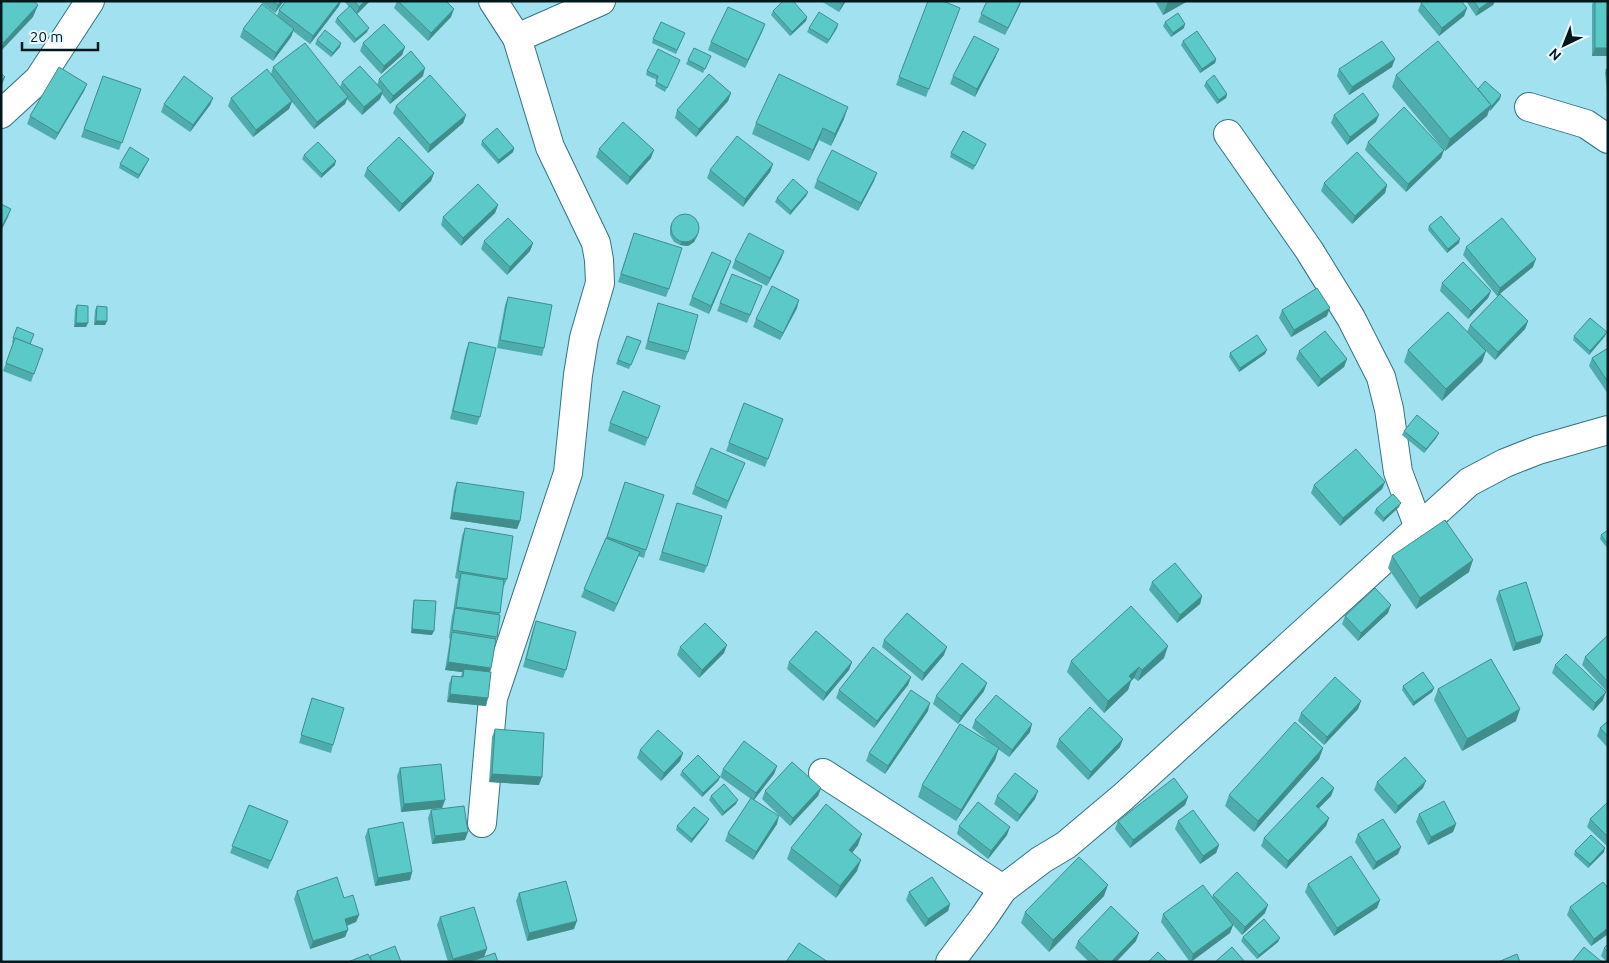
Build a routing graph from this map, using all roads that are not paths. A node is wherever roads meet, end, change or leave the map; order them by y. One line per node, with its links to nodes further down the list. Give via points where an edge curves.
1 (90, 1): 6 (street, via 38,79)
2 (493, 1): 4 (street)
3 (601, 1): 4 (street)
4 (517, 38): 12 (street, via 550,148 596,243 600,283 584,338 568,473 493,698)
5 (1529, 107): 8 (street, via 1586,124)
6 (1, 114)
7 (1228, 134): 10 (street, via 1352,318 1381,378 1398,472)
8 (1608, 139)
9 (1608, 430): 10 (street, via 1538,450 1476,478)
10 (1419, 528): 13 (street, via 1123,796 1066,845)
11 (823, 773): 13 (street)
12 (482, 823)
13 (1002, 889): 14 (street)
14 (950, 962)

